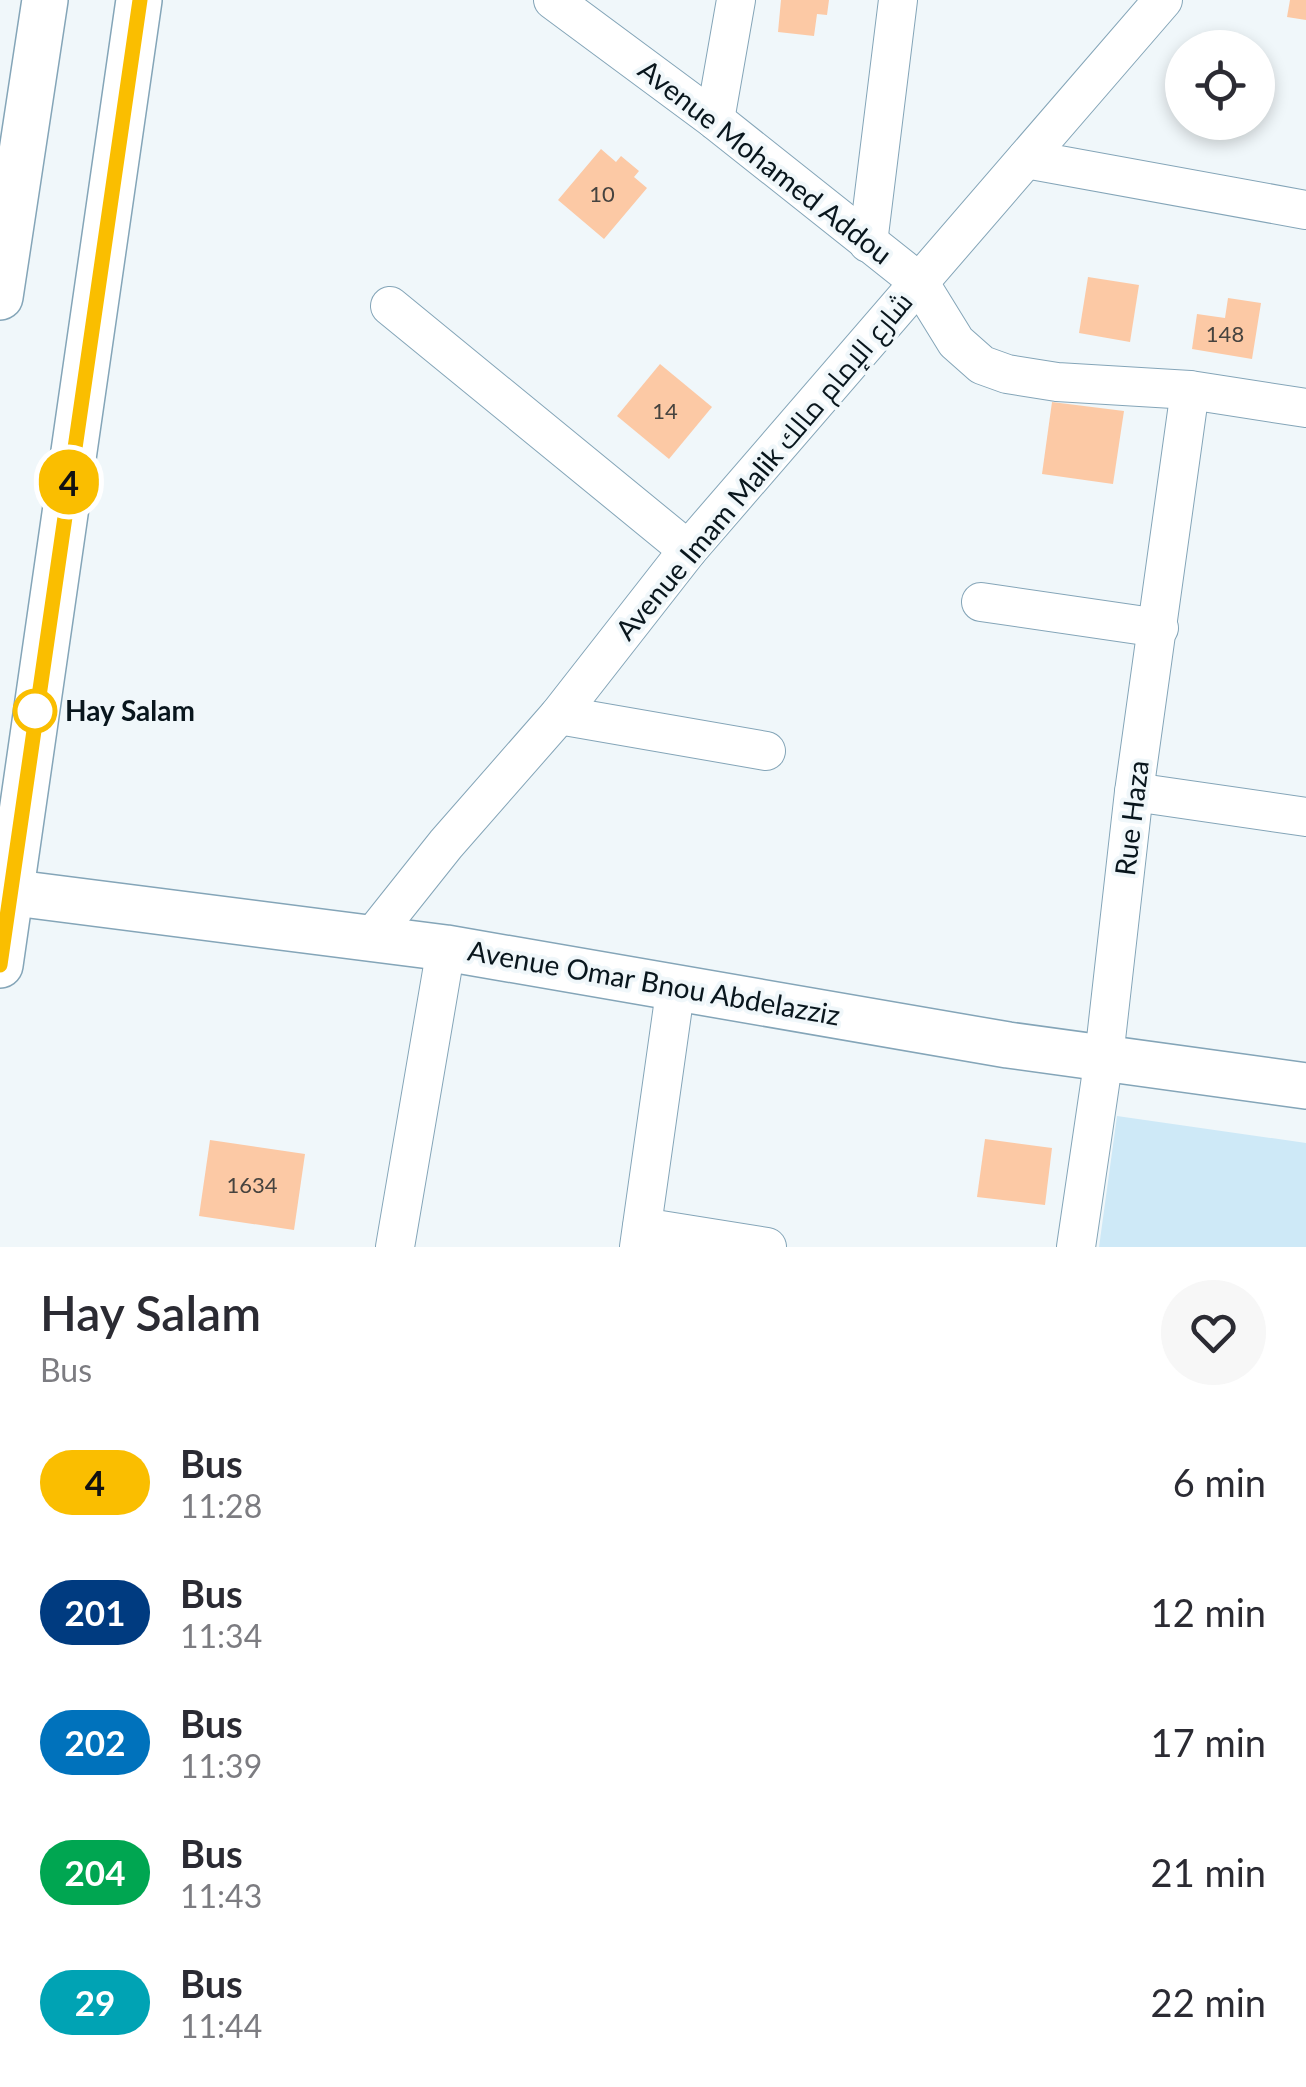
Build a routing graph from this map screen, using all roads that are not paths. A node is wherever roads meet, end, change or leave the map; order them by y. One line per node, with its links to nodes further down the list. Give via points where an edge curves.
1 (45, 0): 12 (street)
2 (140, 0): 23 (street)
3 (553, 0): 7 (street, Avenue Mohamed Addou)
4 (736, 0): 7 (street)
5 (898, 0): 10 (street)
6 (1163, 0): 8 (street, Avenue Imam Malik شارع الإمام مالك)
7 (715, 120): 10 (street, Avenue Mohamed Addou)
8 (1026, 159): 9 (street); 11 (street, Avenue Imam Malik شارع الإمام مالك)
9 (1306, 210)
10 (868, 243): 11 (street, Avenue Mohamed Addou)
11 (920, 282): 14 (street, Avenue Mohamed Addou, via 956,342 982,365 1057,382); 16 (street, Avenue Imam Malik شارع الإمام مالك)
12 (0, 297)
13 (390, 306): 16 (street)
14 (1190, 390): 15 (street, Avenue Mohamed Addou); 18 (street, Rue Haza)
15 (1306, 408)
16 (688, 550): 19 (street, Avenue Imam Malik شارع الإمام مالك)
17 (981, 602): 18 (street)
18 (1159, 628): 21 (street, Rue Haza)
19 (559, 715): 20 (street); 24 (street, Avenue Imam Malik شارع الإمام مالك)
20 (766, 751)
21 (1134, 792): 22 (street); 28 (street, Rue Haza)
22 (1306, 818)
23 (5, 891): 24 (street, Avenue Omar Bnou Abdelazziz); 26 (street)
24 (372, 937): 25 (street, Avenue Omar Bnou Abdelazziz)
25 (446, 948): 27 (street, Avenue Omar Bnou Abdelazziz); 31 (street)
26 (0, 965)
27 (676, 986): 28 (street, Avenue Omar Bnou Abdelazziz); 30 (street)
28 (1104, 1057): 29 (street, Avenue Omar Bnou Abdelazziz); 33 (street, Rue Haza)
29 (1306, 1086)
30 (641, 1237): 32 (street)
31 (396, 1247)
32 (767, 1247)
33 (1076, 1247)

